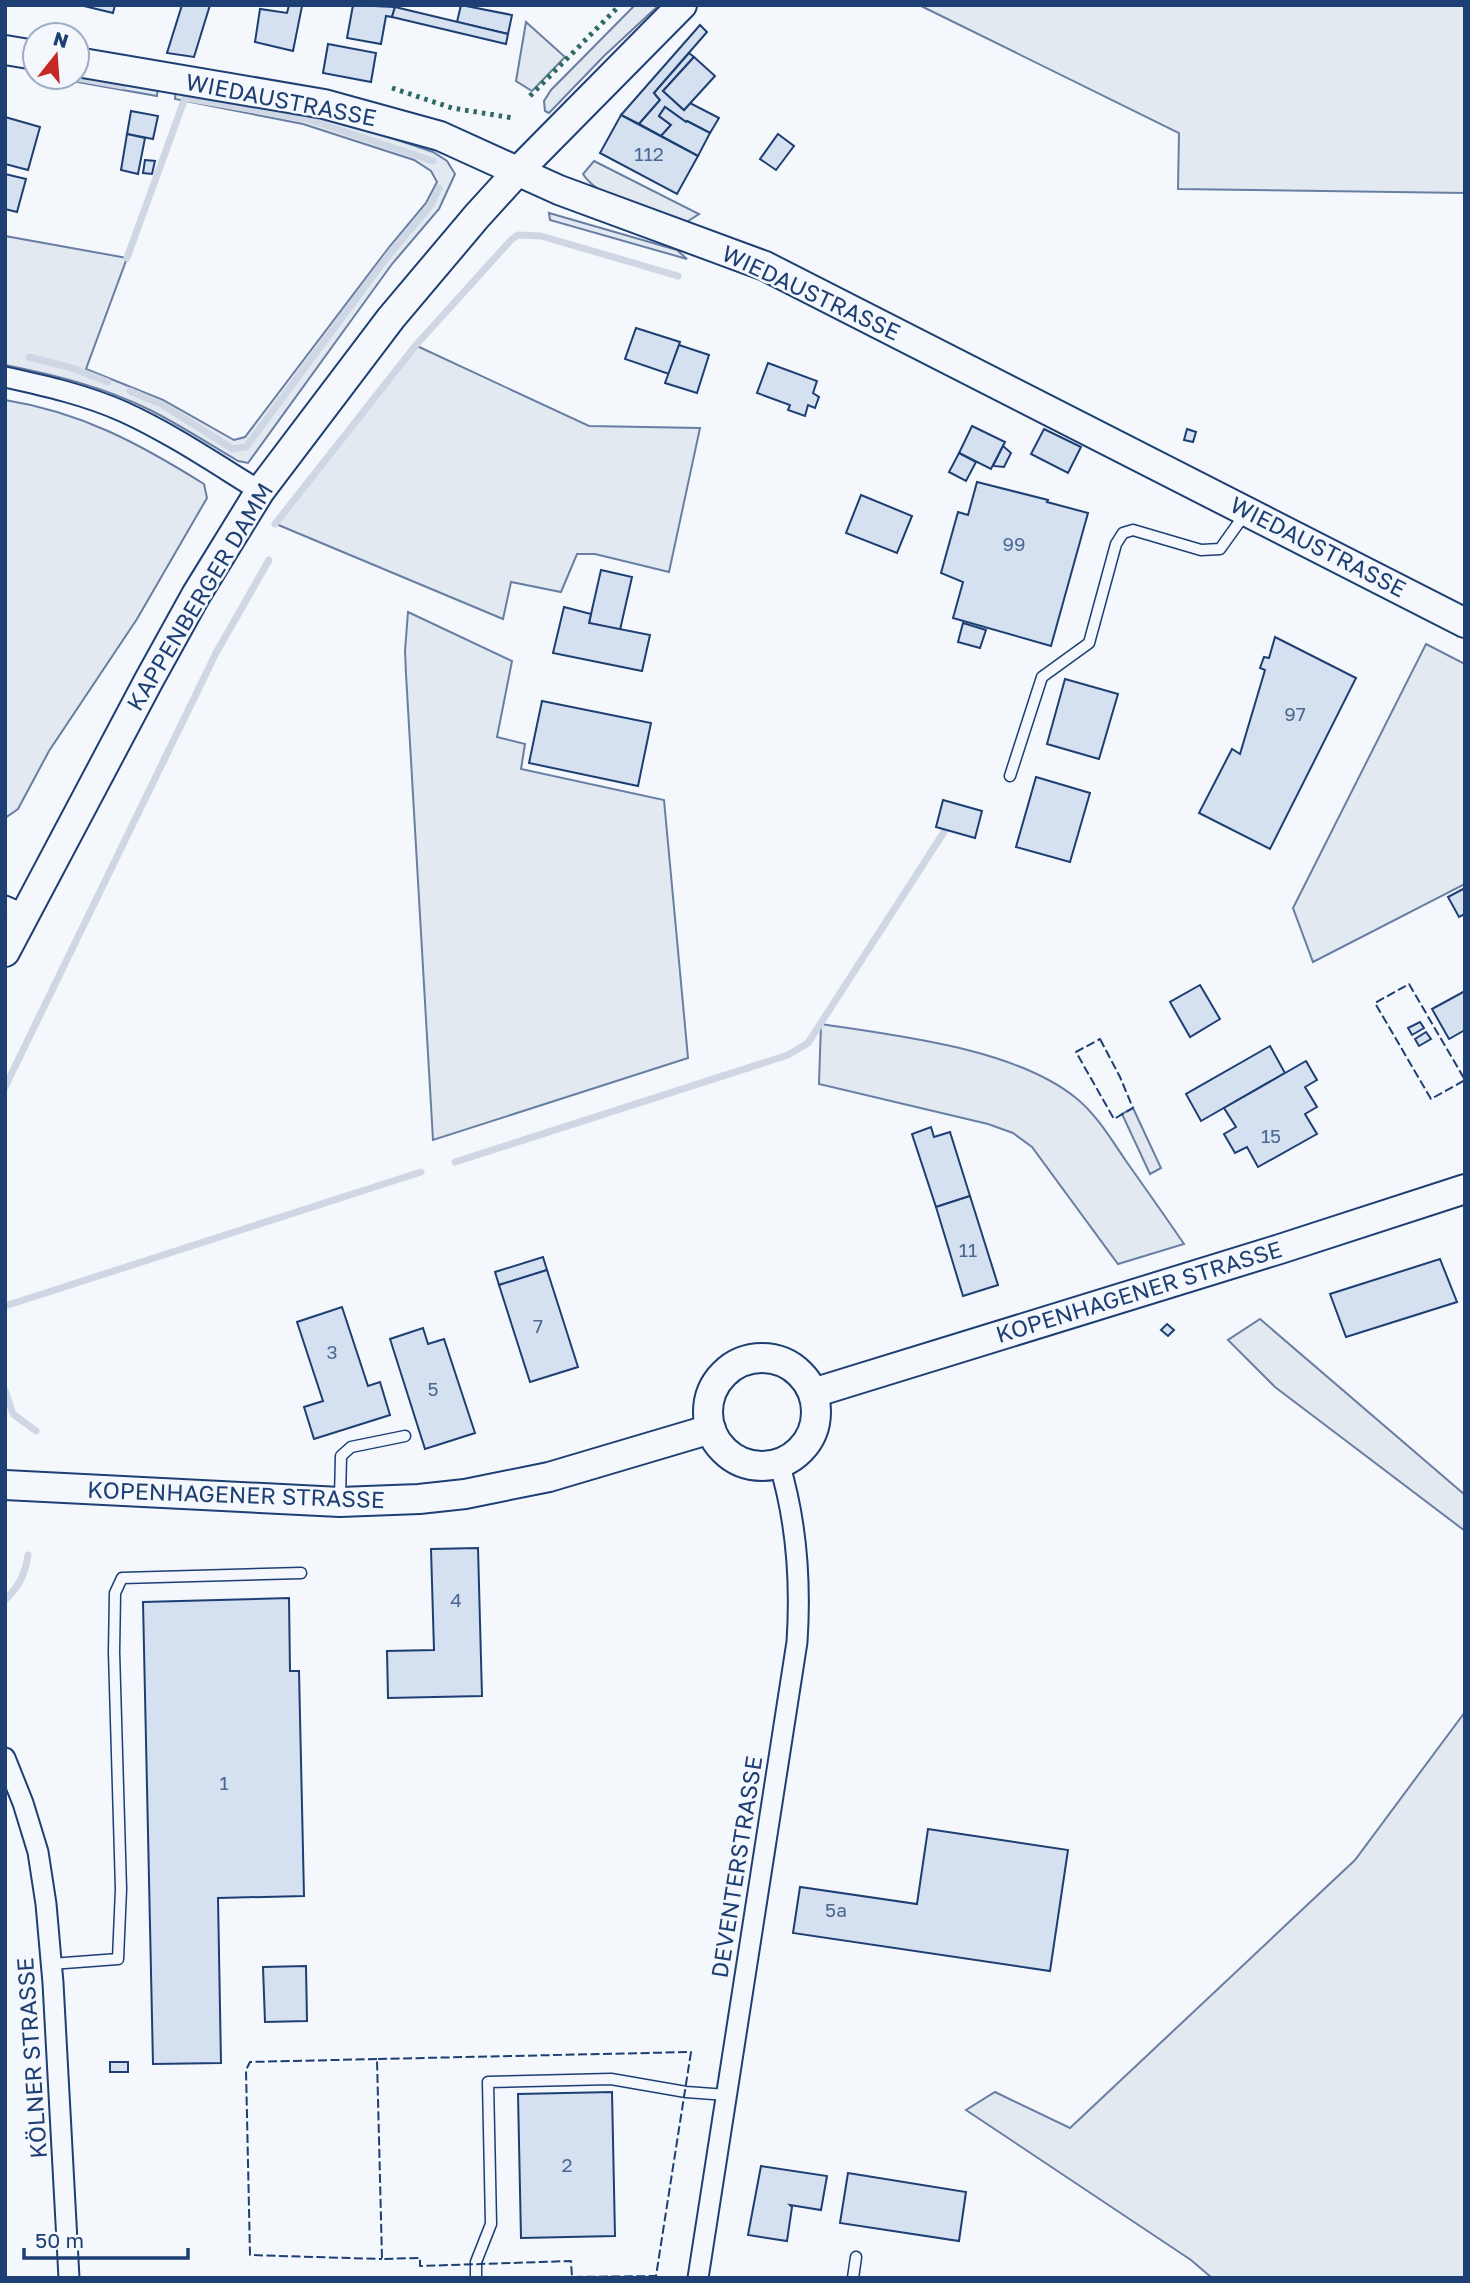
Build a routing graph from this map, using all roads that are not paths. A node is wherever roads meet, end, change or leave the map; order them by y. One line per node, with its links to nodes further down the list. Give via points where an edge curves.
1 (682, 5): 3 (main road, KAPPENBERGER DAMM)
2 (91, 64): 3 (main road, WIEDAUSTRASSE, via 324,104 440,136)
3 (517, 171): 5 (main road, KAPPENBERGER DAMM, via 391,318); 6 (main road, WIEDAUSTRASSE, via 765,266)
4 (5, 377): 5 (street, via 63,390 124,412)
5 (260, 491): 9 (main road, KAPPENBERGER DAMM)
6 (1248, 511): 7 (main road, WIEDAUSTRASSE); 8 (lane, via 1220,549 1201,550 1133,530 1123,533 1089,643 1042,677)
7 (1465, 623)
8 (1010, 776)
9 (15, 910): 10 (main road, KAPPENBERGER DAMM)
10 (5, 952)
11 (1465, 1189): 12 (main road, KOPENHAGENER STRASSE)
12 (813, 1393): 13 (main road, via 799,1372 786,1363 753,1358 736,1364 712,1391 708,1409); 15 (main road, via 816,1418 812,1434 792,1457)
13 (711, 1429): 15 (main road, via 717,1443 744,1463); 17 (main road, KOPENHAGENER STRASSE, via 504,1487 419,1499)
14 (405, 1436): 17 (lane, via 351,1447 341,1456)
15 (779, 1463): 21 (street, DEVENTERSTRASSE, via 796,1536 797,1642)
16 (5, 1485): 17 (main road, KOPENHAGENER STRASSE)
17 (340, 1502)
18 (302, 1573): 20 (lane, via 122,1578 115,1593 114,1652 121,1889 118,1959)
19 (5, 1758): 20 (street, KÖLNER STRASSE, via 38,1852)
20 (51, 1964): 24 (street, KÖLNER STRASSE)
21 (727, 2095): 23 (street, DEVENTERSTRASSE); 25 (lane, via 611,2079 488,2082 491,2224 476,2262)
22 (856, 2257): 26 (lane)
23 (701, 2277)
24 (69, 2278)
25 (476, 2278)
26 (853, 2278)

